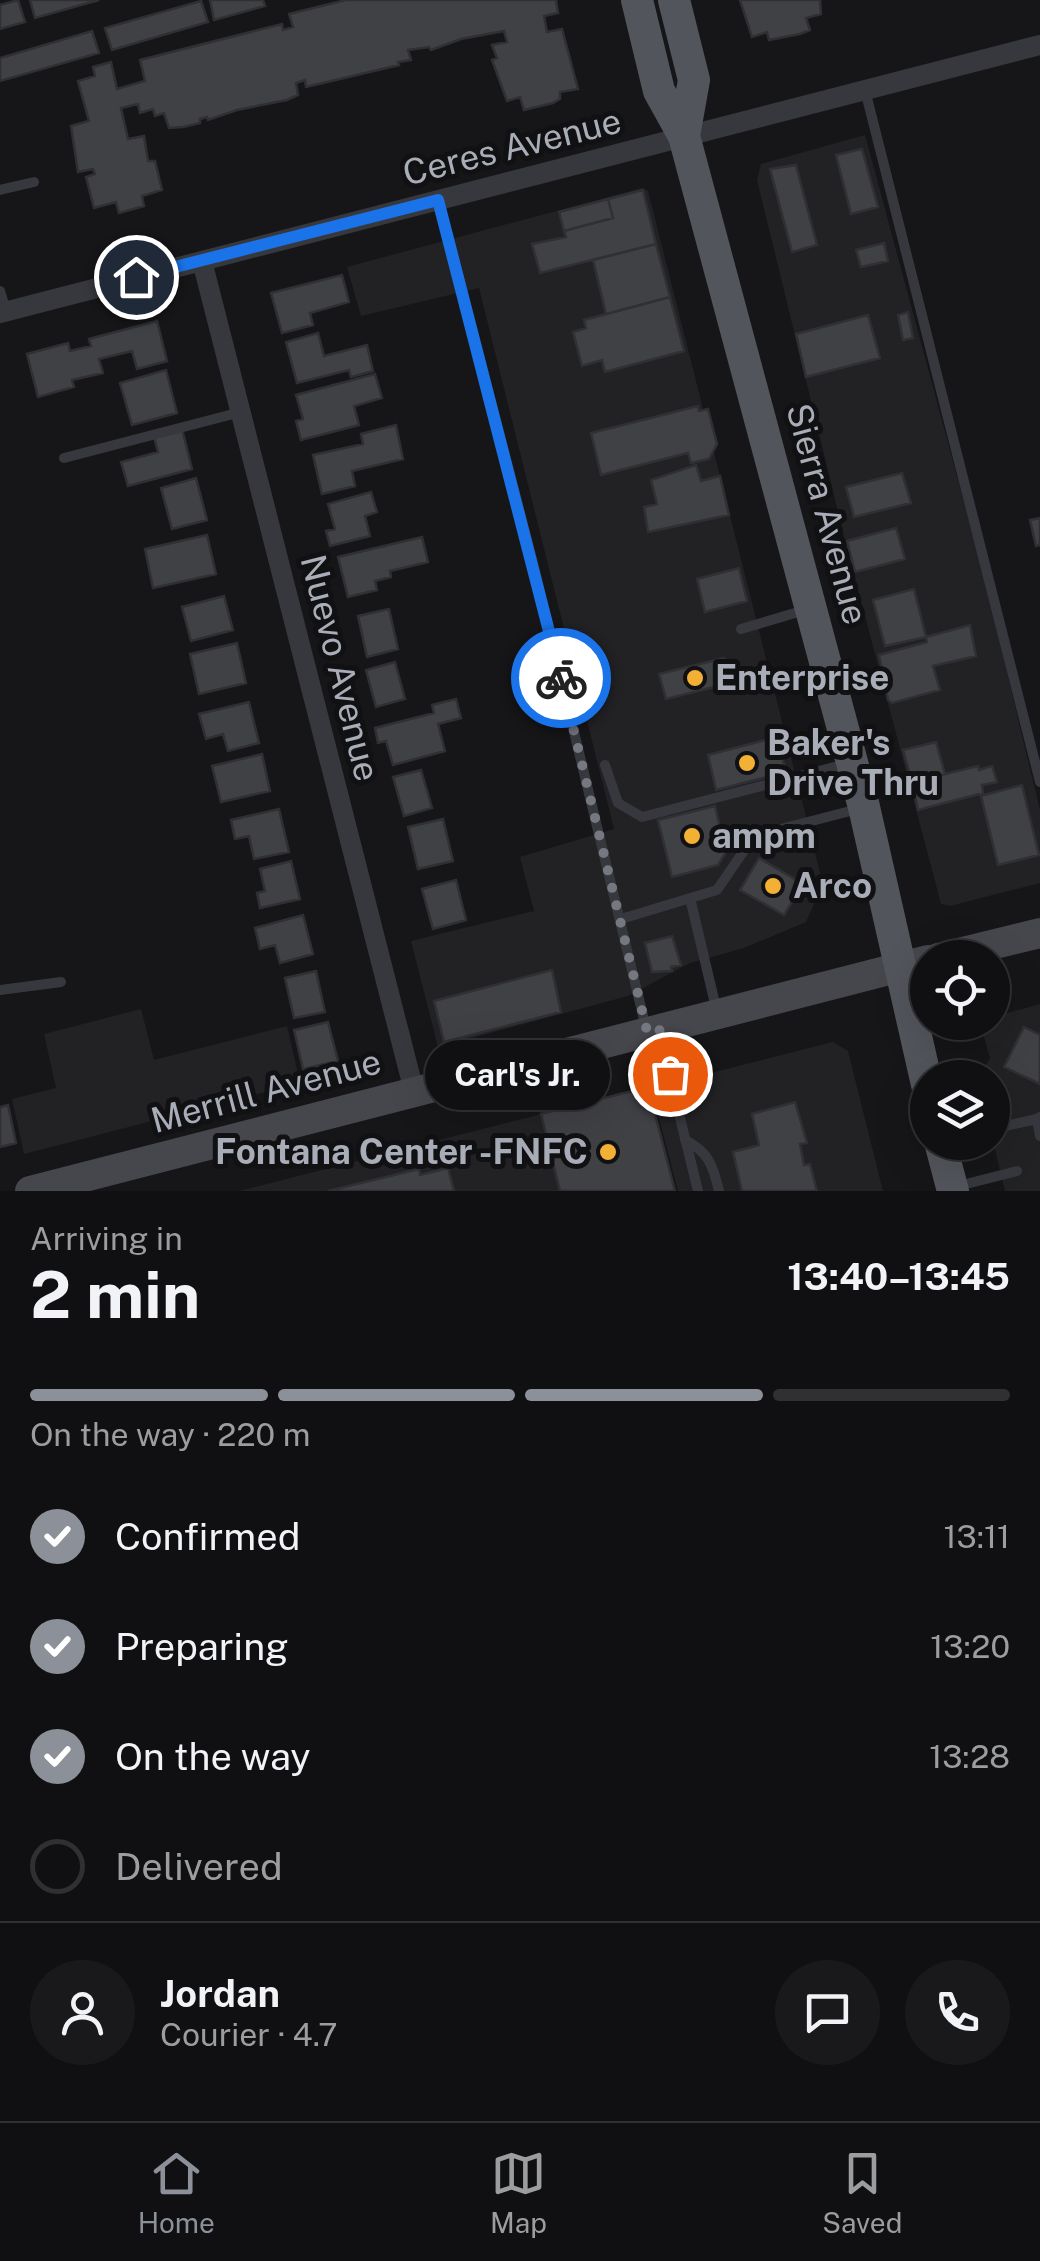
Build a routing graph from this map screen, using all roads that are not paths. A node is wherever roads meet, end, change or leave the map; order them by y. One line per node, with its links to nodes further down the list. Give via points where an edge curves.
1 (637, 0): 5 (main road, Sierra Avenue, via 659,91)
2 (674, 0): 5 (main road, Sierra Avenue, via 694,80)
3 (1040, 45): 4 (street, Ceres Avenue)
4 (865, 90): 5 (street, Ceres Avenue); 17 (lane)
5 (684, 136): 8 (street, Ceres Avenue); 13 (main road, Sierra Avenue)
6 (34, 182): 7 (lane)
7 (0, 190)
8 (438, 200): 9 (street, Ceres Avenue); 20 (lane)
9 (202, 260): 10 (street, Ceres Avenue); 11 (street, Nuevo Avenue)
10 (2, 305)
11 (240, 412): 12 (lane); 29 (street, Nuevo Avenue)
12 (64, 458)
13 (811, 609): 14 (lane); 15 (main road, Sierra Avenue)
14 (740, 629)
15 (852, 762): 16 (lane, via 642,817 618,803); 18 (main road, Sierra Avenue)
16 (604, 765)
17 (1040, 782)
18 (864, 807): 19 (lane, via 754,836 718,890); 23 (main road, Sierra Avenue)
19 (690, 898): 20 (lane); 27 (lane)
20 (621, 919): 28 (lane)
21 (1040, 933): 22 (main road)
22 (1010, 940)
23 (910, 951)
24 (910, 964): 27 (main road, Merrill Avenue)
25 (61, 982): 26 (lane)
26 (0, 990)
27 (718, 1013): 28 (main road, Merrill Avenue)
28 (653, 1030): 29 (main road, Merrill Avenue); 33 (lane)
29 (414, 1091): 37 (main road, Merrill Avenue)
30 (1039, 1118): 31 (lane); 32 (lane)
31 (1010, 1125)
32 (1040, 1136)
33 (686, 1140): 38 (lane); 39 (lane, via 711,1161)
34 (945, 1160): 36 (main road)
35 (1017, 1171): 36 (lane)
36 (952, 1189)
37 (30, 1191)
38 (698, 1191)
39 (719, 1191)

